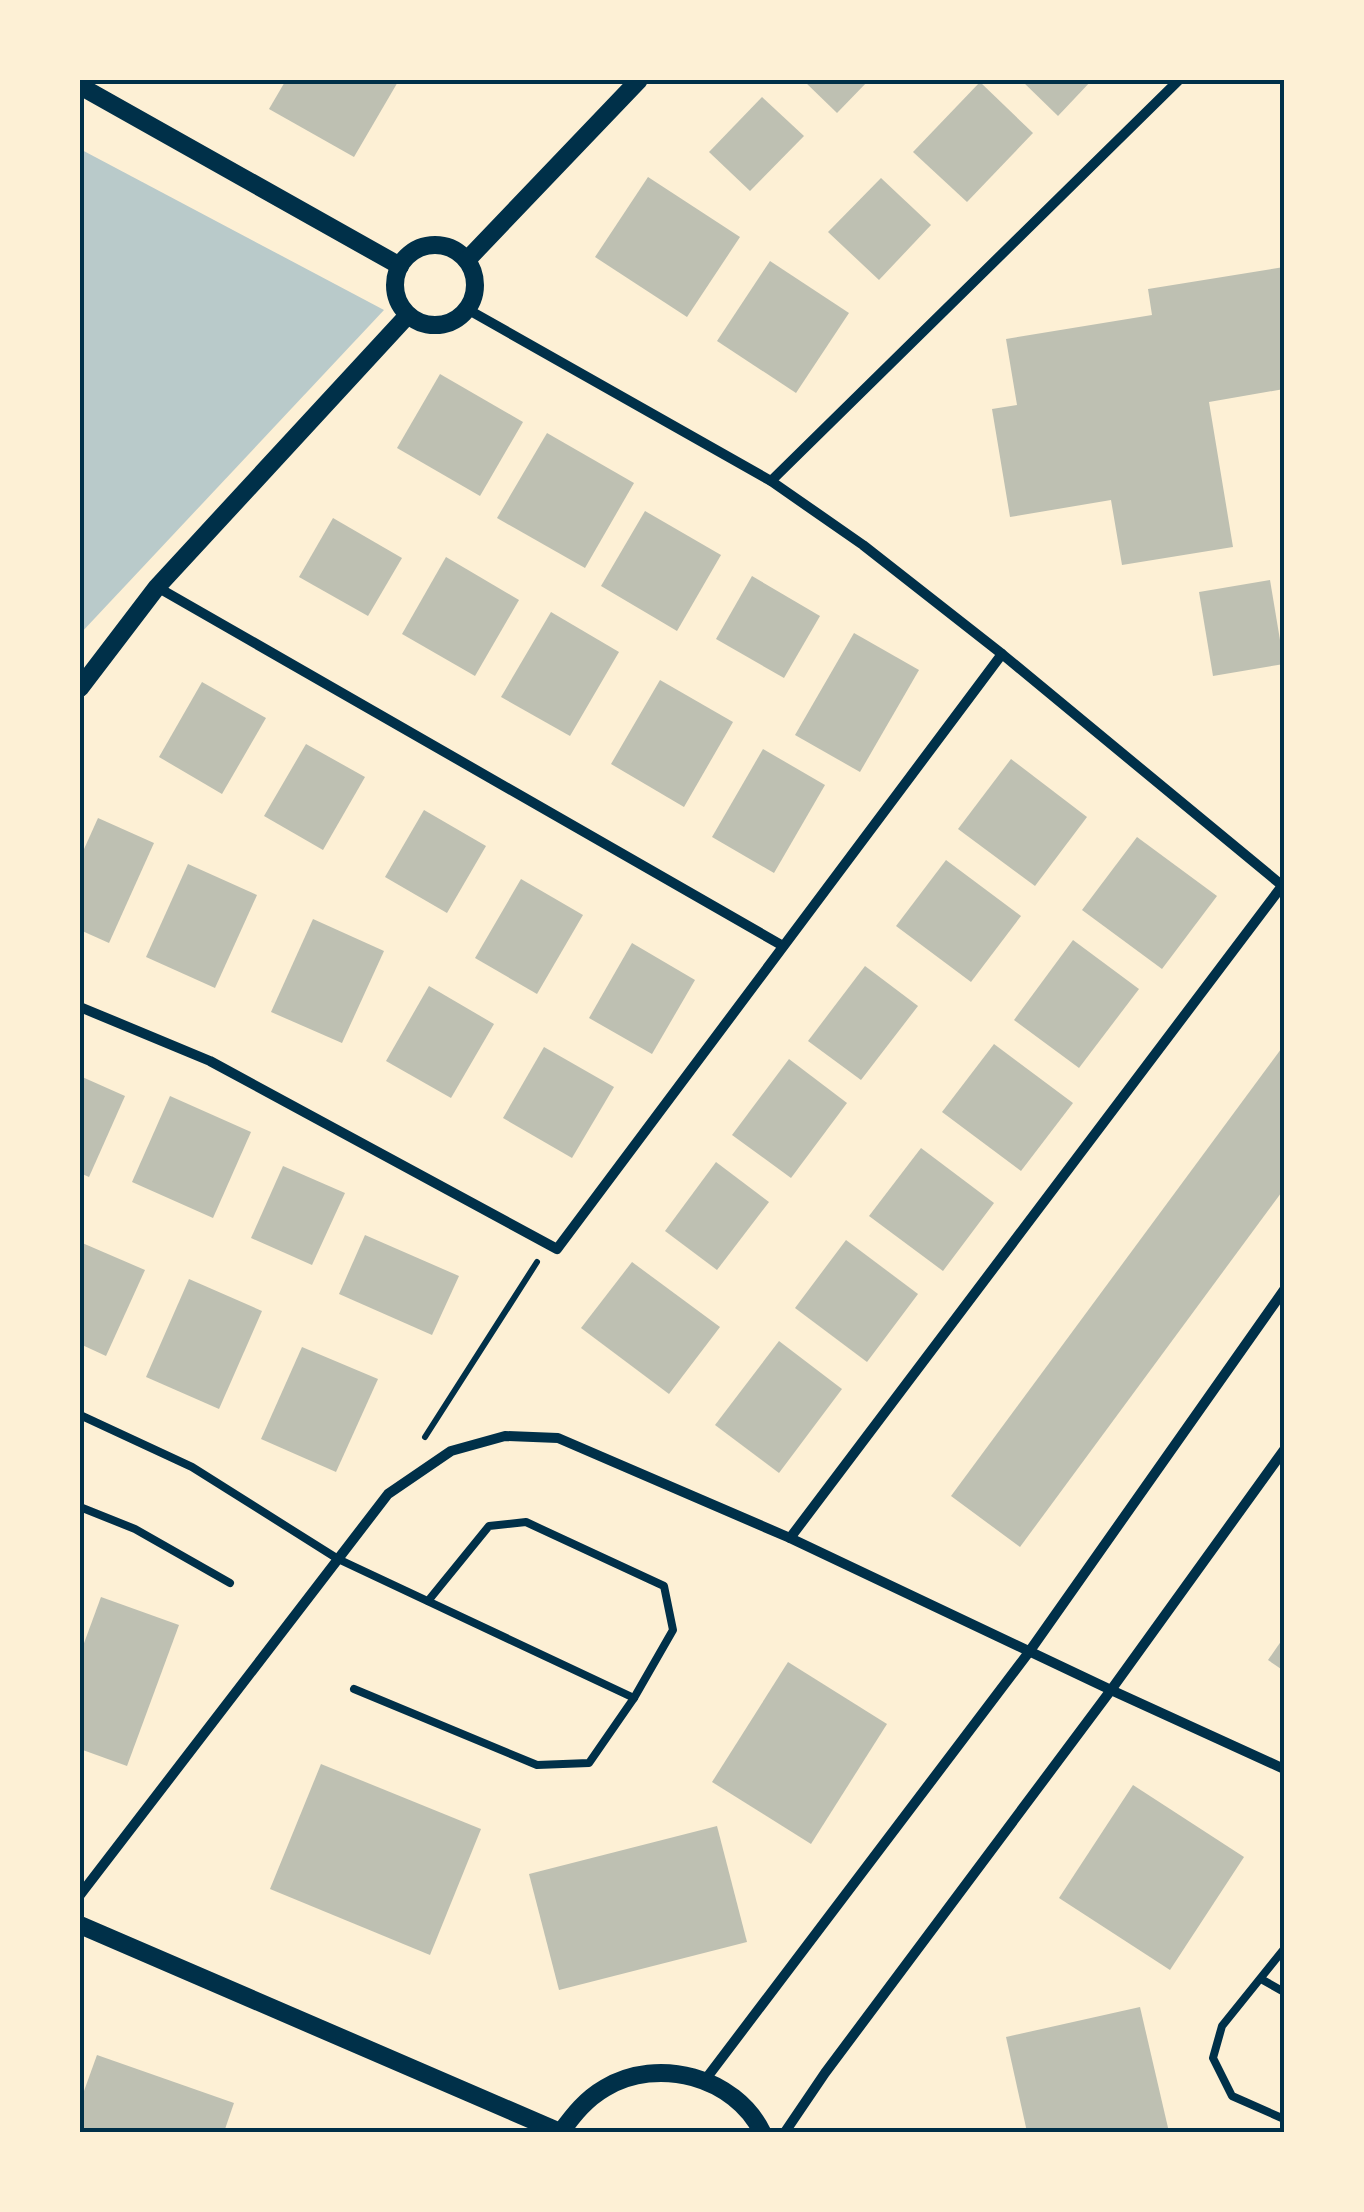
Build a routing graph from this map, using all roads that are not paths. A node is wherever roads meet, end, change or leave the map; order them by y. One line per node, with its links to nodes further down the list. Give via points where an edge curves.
1 (639, 80): 4 (street)
2 (1179, 80): 8 (street)
3 (82, 90): 5 (street)
4 (467, 260): 5 (street, via 439,245 424,246); 6 (street, via 475,290)
5 (400, 266): 7 (street, via 395,286)
6 (467, 309): 7 (street, via 439,324); 8 (street)
7 (408, 314): 9 (street)
8 (771, 480): 10 (street)
9 (157, 587): 11 (street); 13 (street)
10 (1002, 654): 12 (street); 13 (street)
11 (80, 688)
12 (1283, 886): 19 (street)
13 (784, 946): 14 (street, via 553,1246 210,1061)
14 (80, 1007)
15 (1284, 1290): 23 (street)
16 (80, 1414): 20 (lane, via 192,1467)
17 (1284, 1450): 25 (street)
18 (80, 1507): 21 (lane, via 135,1529)
19 (790, 1538): 20 (street, via 558,1438 505,1436 451,1451 388,1494); 23 (street)
20 (338, 1559): 22 (lane); 28 (street)
21 (230, 1583)
22 (428, 1601): 26 (lane); 26 (lane, via 489,1526 526,1522 664,1586 674,1630)
23 (1029, 1652): 25 (street); 33 (street)
24 (354, 1689): 26 (lane, via 537,1765 589,1763)
25 (1110, 1690): 27 (street); 37 (street)
26 (634, 1698)
27 (1284, 1769)
28 (80, 1896)
29 (80, 1925): 35 (street)
30 (1284, 1949): 31 (lane)
31 (1261, 1979): 32 (lane); 34 (lane, via 1222,2026 1212,2058 1232,2096)
32 (1284, 1992)
33 (705, 2080): 35 (street, via 639,2074 580,2106); 36 (street, via 734,2097)
34 (1284, 2120)
35 (560, 2132)
36 (762, 2132)
37 (785, 2132)

